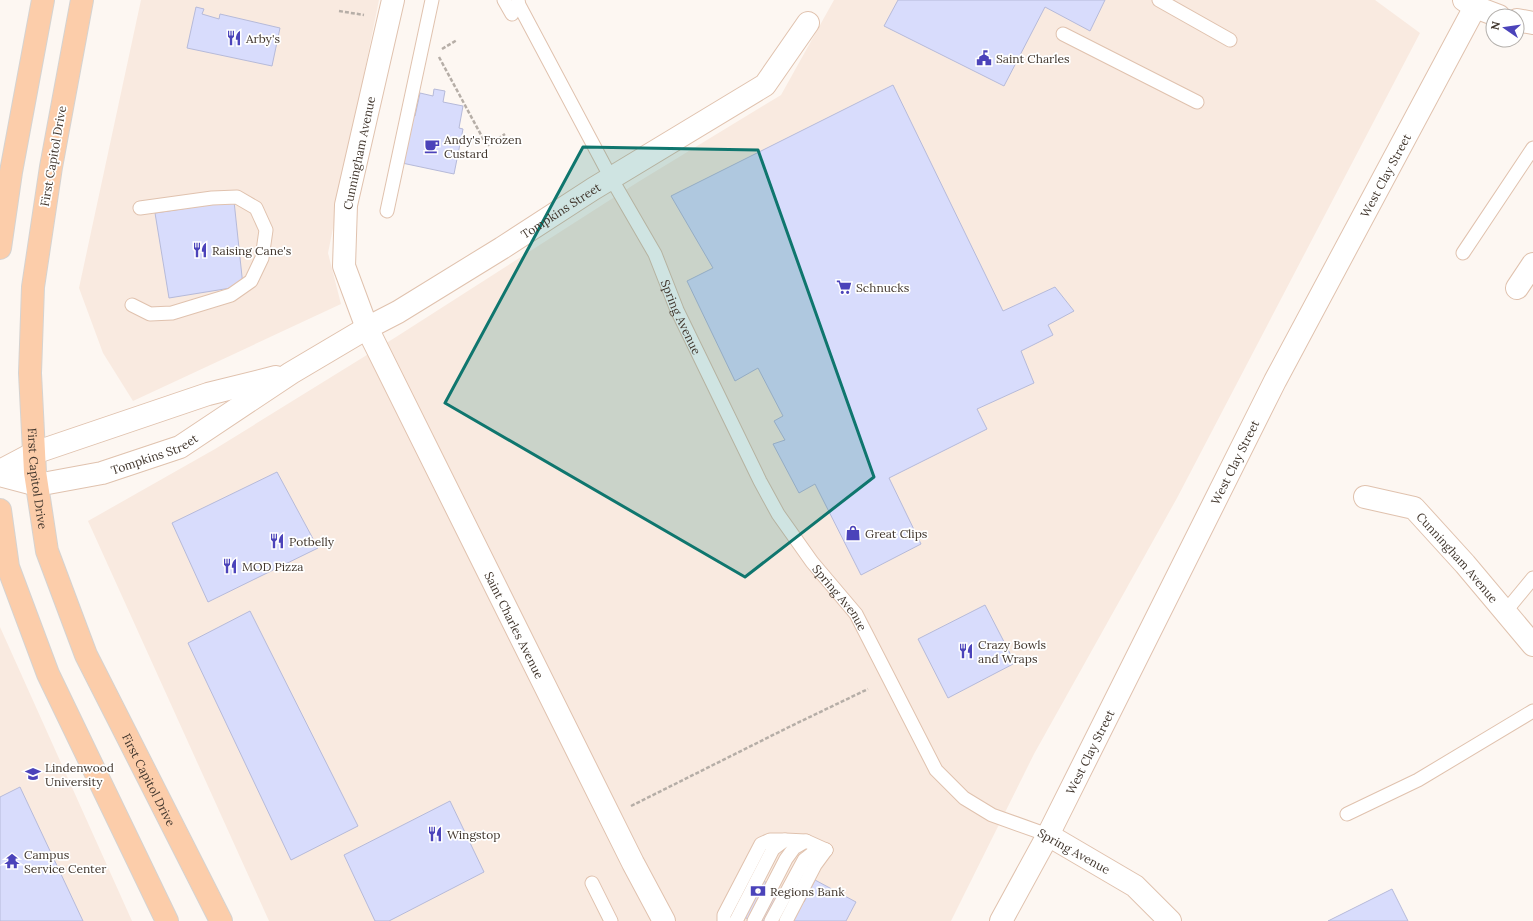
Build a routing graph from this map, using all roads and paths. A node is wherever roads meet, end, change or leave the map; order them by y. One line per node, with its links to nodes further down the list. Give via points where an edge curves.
1 (43, 0): 23 (main road, via 11,172)
2 (82, 0): 30 (main road, First Capitol Drive, via 51,167 33,287 30,373)
3 (393, 0): 28 (street, Cunningham Avenue, via 346,205 344,266)
4 (432, 0): 22 (lane)
5 (504, 0): 11 (lane)
6 (518, 0): 20 (lane, Spring Avenue)
7 (1158, 0): 16 (lane)
8 (1469, 4): 9 (street); 43 (street, West Clay Street, via 1275,380)
9 (1485, 10)
10 (339, 11): 12 (path)
11 (512, 14)
12 (364, 15)
13 (808, 23): 20 (street, Tompkins Street, via 765,85)
14 (1063, 34): 17 (lane)
15 (456, 40): 18 (path, via 437,52 487,146)
16 (1230, 40)
17 (1197, 102)
18 (505, 134)
19 (1533, 148): 24 (lane)
20 (611, 178): 28 (street, Tompkins Street, via 398,312); 43 (lane, Spring Avenue, via 656,254 677,310 778,514 812,562 856,614 936,770 964,798 992,815)
21 (140, 208): 27 (lane, via 237,197 256,208 266,230 262,258 251,281 231,295 172,313 150,314)
22 (387, 211)
23 (0, 248)
24 (1463, 253)
25 (1533, 264): 26 (street)
26 (1517, 288)
27 (132, 305)
28 (367, 328): 29 (street, Tompkins Street); 51 (street, Saint Charles Avenue)
29 (291, 373): 30 (street, Tompkins Street, via 208,394); 33 (street, Tompkins Street, via 180,447 102,473)
30 (34, 453): 31 (street, Tompkins Street); 33 (main road, First Capitol Drive)
31 (0, 471)
32 (0, 475): 33 (street, Tompkins Street)
33 (37, 485): 49 (main road, First Capitol Drive, via 47,551 86,655)
34 (1365, 497): 37 (street, Cunningham Avenue, via 1414,508)
35 (0, 510): 48 (main road, via 8,567 48,674)
36 (1533, 578): 37 (lane)
37 (1505, 612): 38 (street, Cunningham Avenue)
38 (1533, 645)
39 (868, 689): 41 (path)
40 (1533, 710): 42 (lane, via 1418,780)
41 (629, 807)
42 (1347, 814)
43 (1048, 835): 57 (street, West Clay Street); 58 (street, Spring Avenue, via 1135,886)
44 (785, 840): 45 (lane); 52 (lane, via 770,840 761,844 724,915); 53 (lane, via 773,850)
45 (806, 841): 46 (lane); 54 (lane, via 794,848 786,859)
46 (826, 850): 55 (lane, via 813,853 804,860); 56 (lane, via 815,865)
47 (592, 883): 50 (lane)
48 (167, 921)
49 (221, 921)
50 (611, 921)
51 (664, 921)
52 (724, 921)
53 (736, 921)
54 (754, 921)
55 (771, 921)
56 (786, 921)
57 (1001, 921)
58 (1170, 921)

